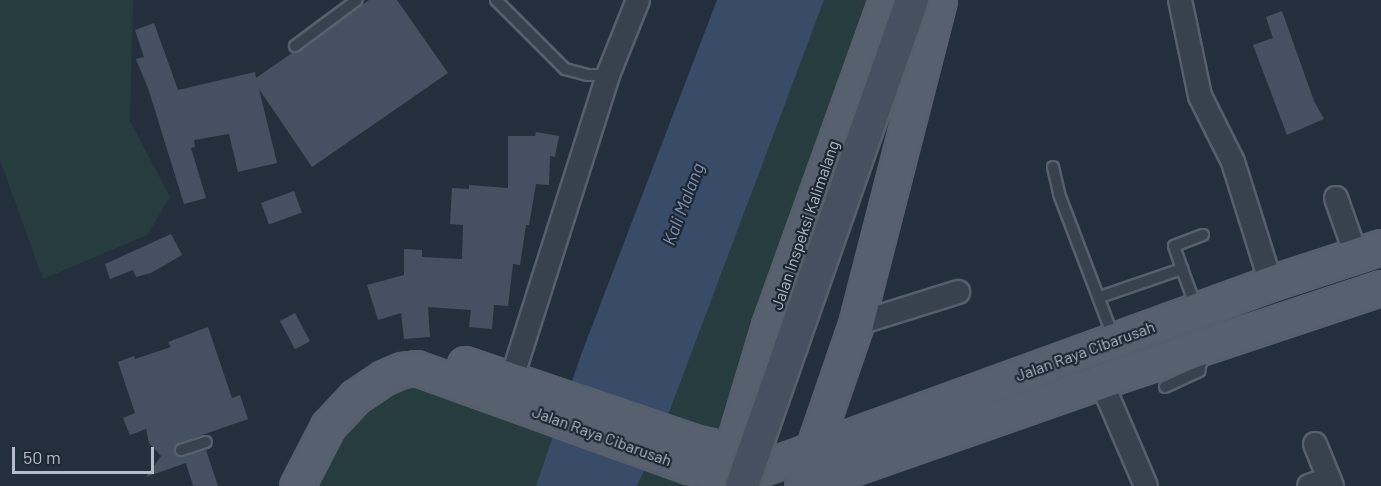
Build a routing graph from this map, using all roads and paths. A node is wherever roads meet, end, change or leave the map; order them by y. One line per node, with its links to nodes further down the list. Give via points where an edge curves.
1 (357, 0): 8 (lane)
2 (496, 0): 9 (lane, via 565,69)
3 (638, 0): 9 (street)
4 (886, 0): 32 (main road, Jalan Inspeksi Kalimalang, via 769,325)
5 (912, 0): 38 (main road, bridge)
6 (939, 0): 20 (main road)
7 (1180, 0): 15 (street, via 1200,96 1233,162)
8 (295, 45)
9 (608, 75): 24 (street)
10 (1053, 167): 18 (lane, via 1059,194)
11 (1336, 198): 13 (street)
12 (1203, 235): 14 (lane, via 1174,246)
13 (1368, 251): 15 (main road, Jalan Raya Cibarusah)
14 (1182, 269): 18 (lane); 19 (lane)
15 (1272, 284): 19 (main road, Jalan Raya Cibarusah)
16 (1381, 288): 22 (main road, Jalan Raya Cibarusah)
17 (958, 292): 20 (street)
18 (1100, 297): 21 (lane)
19 (1197, 310): 21 (main road, Jalan Raya Cibarusah)
20 (856, 324): 34 (main road)
21 (1114, 341): 34 (main road, Jalan Raya Cibarusah)
22 (1206, 346): 25 (main road, Jalan Raya Cibarusah); 26 (lane, via 1199,371)
23 (416, 368): 24 (main road, Jalan Raya Cibarusah, via 460,363); 27 (main road, Jalan Raya Cibarusah); 28 (main road, Jalan Raya Cibarusah, via 383,378 355,397)
24 (512, 378): 27 (main road, Jalan Raya Cibarusah)
25 (1101, 381): 34 (main road, Jalan Raya Cibarusah); 39 (street)
26 (1165, 387)
27 (546, 403): 33 (main road, Jalan Raya Cibarusah)
28 (328, 426): 36 (main road, Jalan Raya Cibarusah); 37 (main road)
29 (206, 442): 31 (lane)
30 (1316, 444): 35 (street)
31 (181, 450)
32 (730, 452): 33 (main road, Jalan Raya Cibarusah); 34 (main road, Jalan Raya Cibarusah)
33 (692, 455): 34 (main road, Jalan Raya Cibarusah, via 733,475)
34 (802, 464)
35 (1323, 484)
36 (297, 486)
37 (318, 486)
38 (742, 486)
39 (1146, 486)

